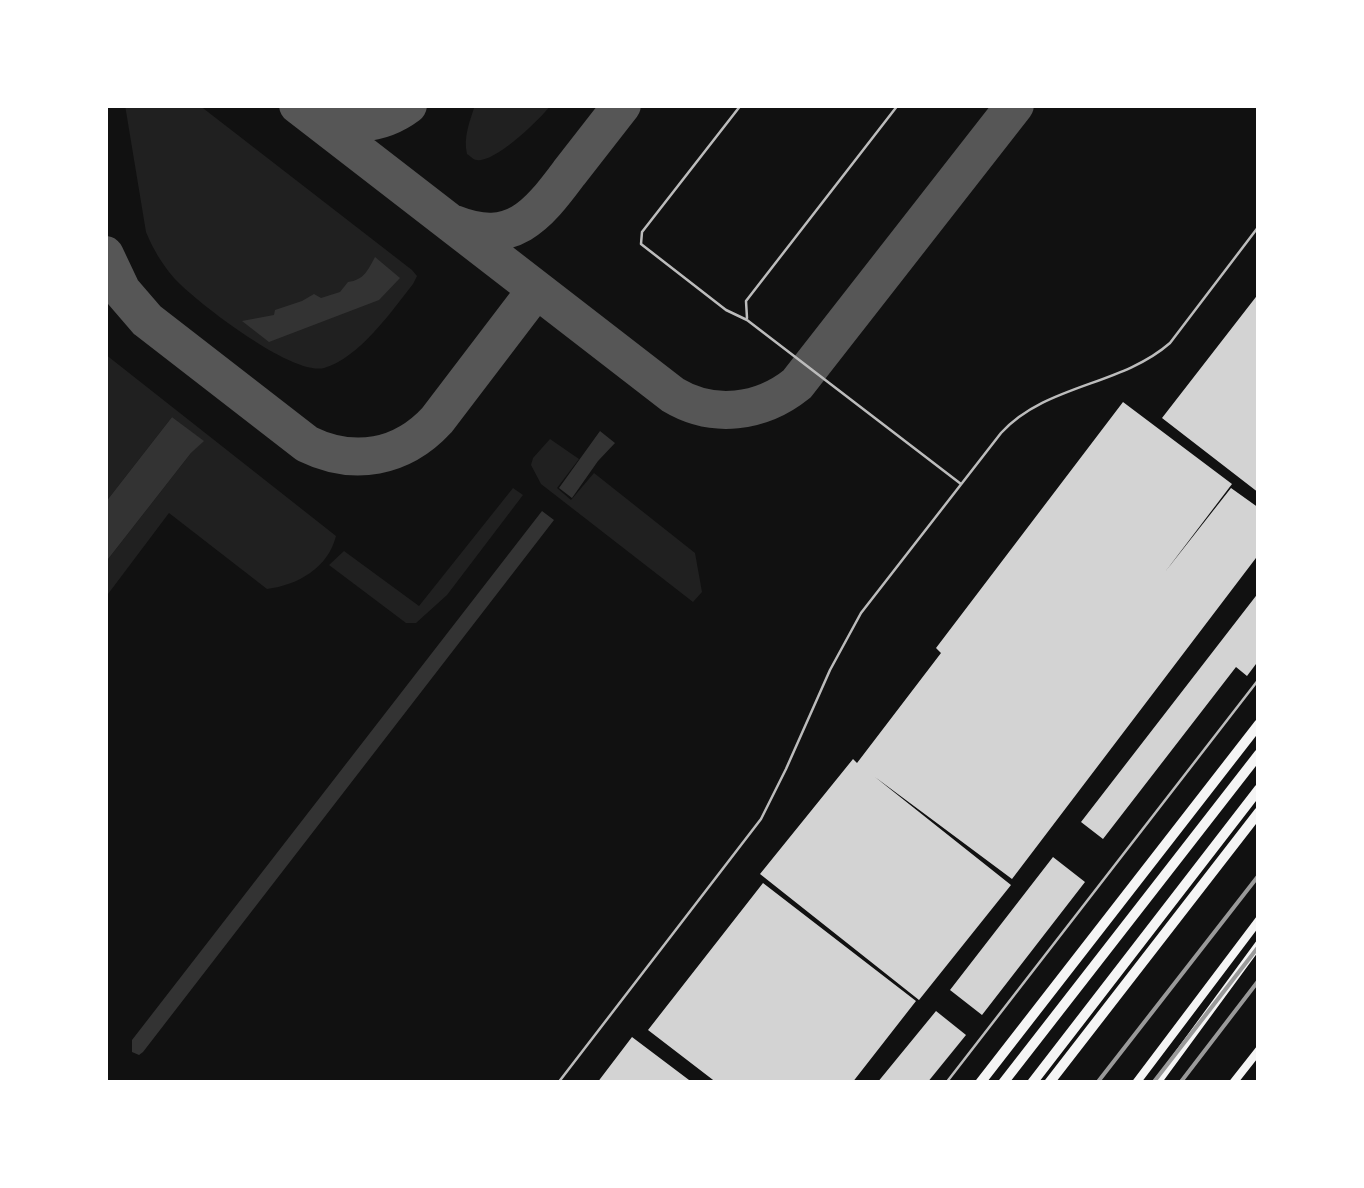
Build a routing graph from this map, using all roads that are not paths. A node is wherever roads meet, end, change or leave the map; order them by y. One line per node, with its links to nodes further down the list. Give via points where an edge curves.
1 (741, 105): 4 (lane, via 640,241)
2 (898, 105): 4 (lane, via 746,302)
3 (1259, 226): 5 (lane, via 1162,350 1020,415)
4 (747, 320): 5 (lane)
5 (961, 484): 14 (lane, via 861,613 756,827)
6 (1259, 679): 15 (lane)
7 (1259, 724): 16 (highway)
8 (1259, 754): 17 (highway)
9 (1259, 790): 18 (highway)
10 (1259, 812): 19 (highway)
11 (1259, 920): 20 (main road)
12 (1259, 944): 21 (main road)
13 (1259, 1050): 22 (main road)
14 (558, 1083)
15 (946, 1083)
16 (980, 1083)
17 (1003, 1083)
18 (1032, 1083)
19 (1049, 1083)
20 (1136, 1083)
21 (1157, 1083)
22 (1233, 1083)

